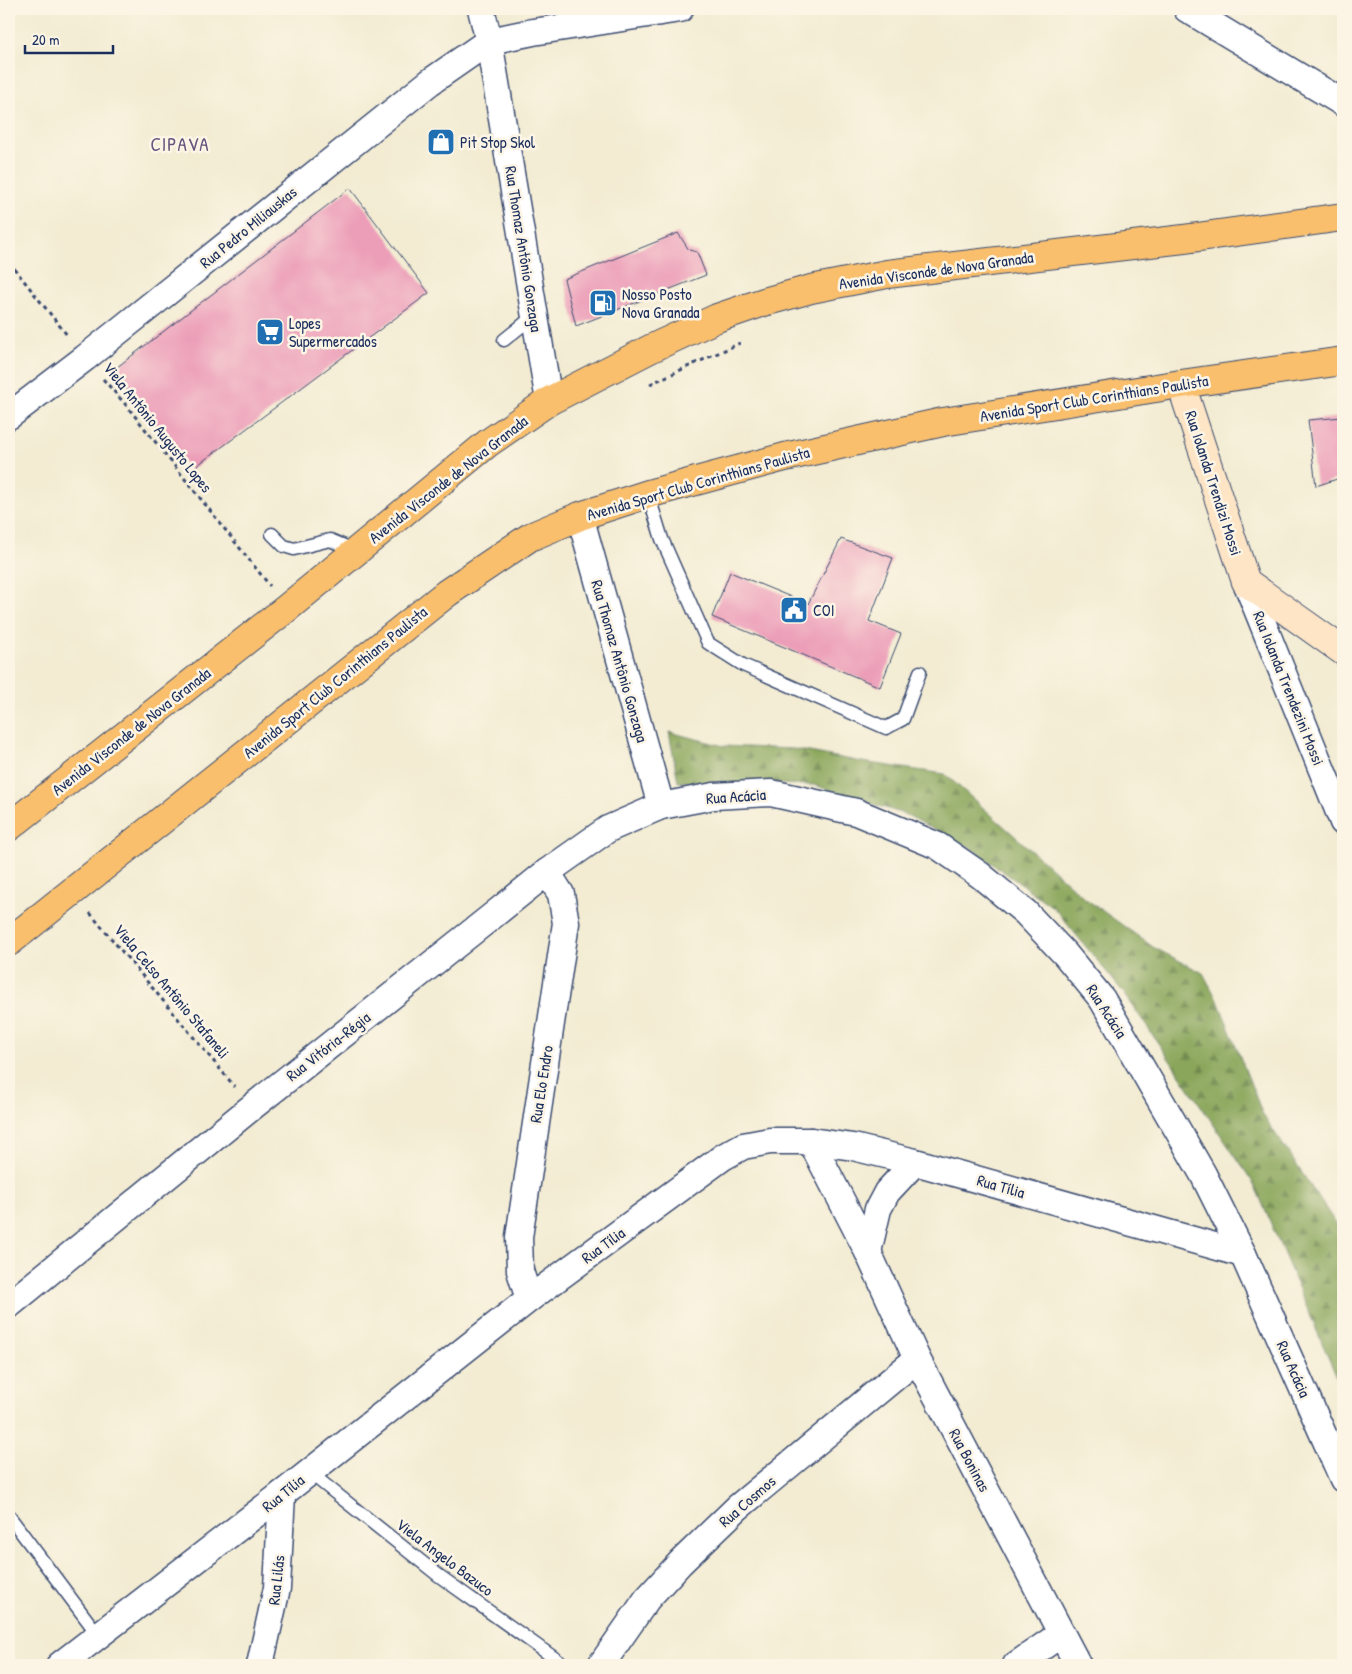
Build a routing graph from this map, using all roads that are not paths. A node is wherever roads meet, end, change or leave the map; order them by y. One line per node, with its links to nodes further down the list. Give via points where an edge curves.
1 (481, 9): 4 (street, Rua Thomaz Antônio Gonzaga)
2 (680, 9): 4 (street)
3 (1187, 9): 5 (street)
4 (489, 41): 7 (street, Rua Thomaz Antônio Gonzaga); 12 (street, Rua Pedro Miliauskas, via 430,82)
5 (1338, 104)
6 (1343, 217): 11 (main road, Avenida Visconde de Nova Granada, via 887,274 811,289 717,318 650,348)
7 (535, 314): 8 (lane); 11 (street, Rua Thomaz Antônio Gonzaga)
8 (504, 340)
9 (1343, 361): 10 (main road, Avenida Sport Club Corinthians Paulista)
10 (1181, 384): 13 (main road, Avenida Sport Club Corinthians Paulista, via 943,422 785,457); 17 (street, Rua Iolanda Trendizi Mossi)
11 (549, 401): 16 (main road, Avenida Visconde de Nova Granada, via 488,443)
12 (9, 416)
13 (648, 494): 14 (main road, Avenida Sport Club Corinthians Paulista); 19 (lane, via 662,539 708,643 743,665 886,728 903,719)
14 (580, 516): 20 (street, Rua Thomaz Antônio Gonzaga); 24 (main road, Avenida Sport Club Corinthians Paulista, via 530,537 447,592)
15 (272, 534): 16 (lane, via 284,546 294,549 330,540)
16 (356, 551): 22 (main road, Avenida Visconde de Nova Granada)
17 (1246, 582): 18 (street); 21 (street, Rua Iolanda Trendezini Mossi)
18 (1343, 651)
19 (920, 672)
20 (661, 806): 23 (street, Rua Vitória-Régia, via 608,829); 28 (street, Rua Acácia, via 714,796 772,793 856,812 938,846 980,875 1025,912 1102,999 1203,1174)
21 (1343, 822)
22 (9, 827)
23 (547, 872): 29 (street, Rua Elo Endro, via 562,894 566,922 519,1237 520,1271); 30 (street, Rua Vitória-Régia)
24 (9, 942)
25 (812, 1141): 26 (street, Rua Tília); 27 (street, Rua Boninas); 29 (street, Rua Tília, via 770,1141 743,1146 723,1157)
26 (915, 1162): 27 (street, via 887,1192 878,1209); 28 (street, Rua Tília)
27 (868, 1252): 31 (street, Rua Boninas)
28 (1243, 1254): 33 (street, Rua Acácia)
29 (529, 1299): 32 (street, Rua Tília)
30 (9, 1305)
31 (916, 1359): 36 (street, Rua Boninas); 41 (street, Rua Cosmos, via 737,1508 680,1563 647,1599)
32 (309, 1472): 34 (street, Rua Tília); 40 (lane, Viela Angelo Bazuco, via 438,1575)
33 (1343, 1479)
34 (282, 1494): 37 (street, Rua Tília); 39 (street, Rua Lilás, via 277,1588)
35 (9, 1516): 37 (lane)
36 (1061, 1634): 42 (street); 43 (street, Rua Boninas)
37 (99, 1636): 38 (street, Rua Tília)
38 (60, 1665)
39 (260, 1665)
40 (564, 1665)
41 (601, 1665)
42 (1016, 1665)
43 (1078, 1665)

